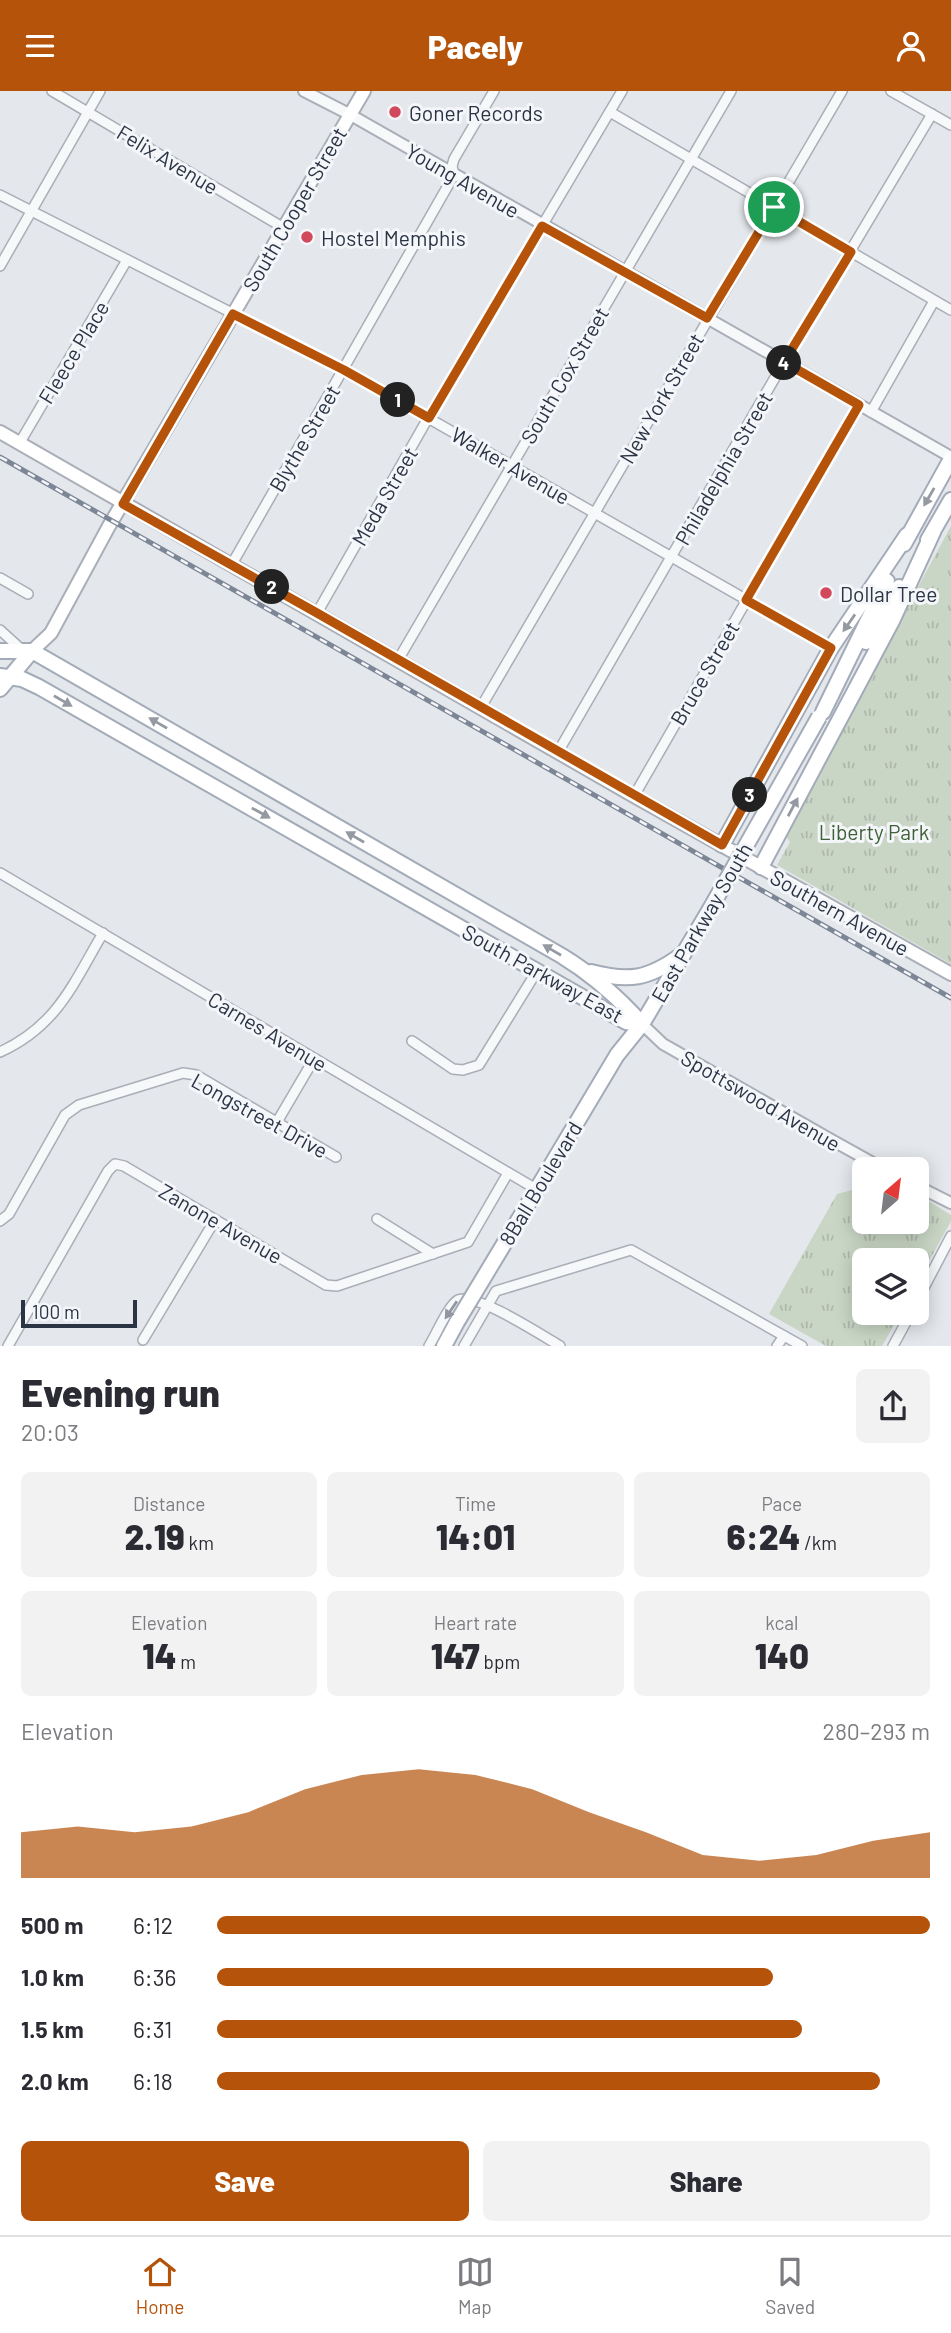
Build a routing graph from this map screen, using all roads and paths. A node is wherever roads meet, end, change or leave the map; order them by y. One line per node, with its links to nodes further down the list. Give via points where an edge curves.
1 (52, 91): 10 (street, Felix Avenue)
2 (100, 91): 10 (street)
3 (304, 91): 12 (street, Young Avenue)
4 (364, 91): 12 (main road, South Cooper Street)
5 (494, 91): 16 (street, Blythe Street, via 454,159)
6 (622, 91): 11 (street, Meda Street)
7 (731, 91): 15 (street, South Cox Street)
8 (842, 91): 18 (street, New York Street)
9 (891, 91): 13 (street)
10 (88, 112): 19 (street); 21 (street, Felix Avenue)
11 (610, 112): 15 (street); 20 (street, Meda Street)
12 (349, 114): 16 (street, Young Avenue); 21 (main road, South Cooper Street)
13 (932, 114): 14 (street); 22 (street, Philadelphia Street)
14 (951, 125)
15 (691, 160): 18 (street); 25 (street, South Cox Street)
16 (454, 175): 20 (street, Young Avenue); 31 (street, Blythe Street)
17 (0, 195): 19 (street, Walker Avenue)
18 (774, 207): 22 (street); 29 (street, New York Street)
19 (32, 211): 23 (street, Walker Avenue); 24 (street)
20 (542, 226): 25 (street, Young Avenue); 34 (street, Meda Street)
21 (284, 228): 28 (main road, South Cooper Street)
22 (851, 252): 26 (street); 30 (street, Philadelphia Street)
23 (127, 260): 28 (street, Walker Avenue); 36 (street, Fleece Place)
24 (0, 266)
25 (624, 272): 29 (street, Young Avenue); 38 (street, South Cox Street)
26 (934, 301): 27 (street); 33 (street)
27 (951, 310)
28 (233, 314): 31 (street, Walker Avenue); 40 (main road, South Cooper Street)
29 (707, 318): 30 (street, Young Avenue); 41 (street, New York Street)
30 (784, 362): 32 (street, Young Avenue); 44 (street, Philadelphia Street)
31 (344, 370): 34 (street, Walker Avenue); 45 (street, Blythe Street)
32 (859, 405): 33 (street, Young Avenue); 48 (street, Bruce Street)
33 (872, 412): 37 (street, Young Avenue)
34 (429, 418): 38 (street, Walker Avenue); 49 (street, Meda Street)
35 (0, 432): 36 (main road, Southern Avenue)
36 (19, 444): 40 (main road, Southern Avenue)
37 (951, 458): 43 (main road, East Parkway South, one-way to 43)
38 (511, 465): 41 (street, Walker Avenue); 54 (street, South Cox Street)
39 (951, 500): 42 (main road, East Parkway South)
40 (123, 504): 45 (main road, Southern Avenue); 52 (main road, South Cooper Street, via 51,633)
41 (594, 513): 44 (street, Walker Avenue); 56 (street, New York Street)
42 (933, 532): 57 (main road, East Parkway South); 62 (main road, one-way to 42, via 892,621)
43 (907, 535): 51 (main road, one-way to 51); 57 (main road, East Parkway South)
44 (671, 557): 48 (street, Walker Avenue); 58 (street, Philadelphia Street)
45 (232, 564): 49 (main road, Southern Avenue)
46 (0, 578): 47 (street)
47 (28, 594)
48 (746, 600): 51 (street, Walker Avenue); 59 (street, Bruce Street)
49 (317, 613): 54 (main road, Southern Avenue)
50 (0, 630): 52 (street)
51 (831, 648): 60 (main road)
52 (27, 650): 53 (main road); 55 (main road); 61 (main road, South Parkway East, one-way to 52)
53 (0, 652)
54 (398, 660): 56 (main road, Southern Avenue)
55 (3, 681): 64 (main road, South Parkway East, one-way to 64, via 22,679 39,687)
56 (481, 707): 58 (main road, Southern Avenue)
57 (821, 714): 66 (main road, East Parkway South, bridge)
58 (558, 752): 59 (main road, Southern Avenue)
59 (634, 796): 60 (main road, Southern Avenue)
60 (722, 845): 62 (main road, Southern Avenue)
61 (401, 863): 64 (main road); 68 (main road, South Parkway East, one-way to 61)
62 (761, 867): 69 (main road, Southern Avenue)
63 (0, 873): 65 (street, Carnes Avenue)
64 (389, 885): 67 (main road, South Parkway East)
65 (103, 933): 72 (street, via 57,1010 36,1032); 73 (street, Carnes Avenue)
66 (687, 951): 68 (main road, via 641,977 608,977); 70 (main road, East Parkway South)
67 (537, 971): 70 (main road, South Parkway East, via 626,1022); 71 (street, via 480,1065 453,1069)
68 (586, 971): 70 (main road, South Parkway East, via 619,997)
69 (951, 974)
70 (642, 1024): 76 (street, Spottswood Avenue, bridge, via 663,1044); 78 (main road, 8Ball Boulevard, via 617,1055)
71 (412, 1041)
72 (0, 1052)
73 (313, 1059): 74 (street); 77 (street, Carnes Avenue)
74 (276, 1122): 75 (street, Longstreet Drive); 83 (street, Longstreet Drive, via 196,1075 183,1073 79,1105 65,1115 9,1214)
75 (336, 1157)
76 (863, 1157)
77 (508, 1173): 78 (street, Carnes Avenue); 85 (street, via 468,1242)
78 (536, 1189): 93 (main road, 8Ball Boulevard, bridge)
79 (929, 1192): 80 (street)
80 (951, 1203)
81 (377, 1219): 85 (street)
82 (215, 1220): 85 (street, Zanone Avenue, via 326,1285 337,1286); 90 (street); 91 (street, Zanone Avenue, via 114,1164)
83 (0, 1221)
84 (951, 1236): 86 (street)
85 (433, 1254)
86 (929, 1278)
87 (486, 1305): 89 (street, via 496,1291 631,1250); 92 (street, one-way to 92, via 467,1297 460,1299 451,1306); 94 (street); 95 (street)
88 (904, 1325): 98 (street)
89 (783, 1335): 96 (street); 97 (street)
90 (143, 1340)
91 (8, 1346)
92 (429, 1346)
93 (443, 1346)
94 (464, 1346)
95 (560, 1346)
96 (777, 1346)
97 (802, 1346)
98 (893, 1346)

